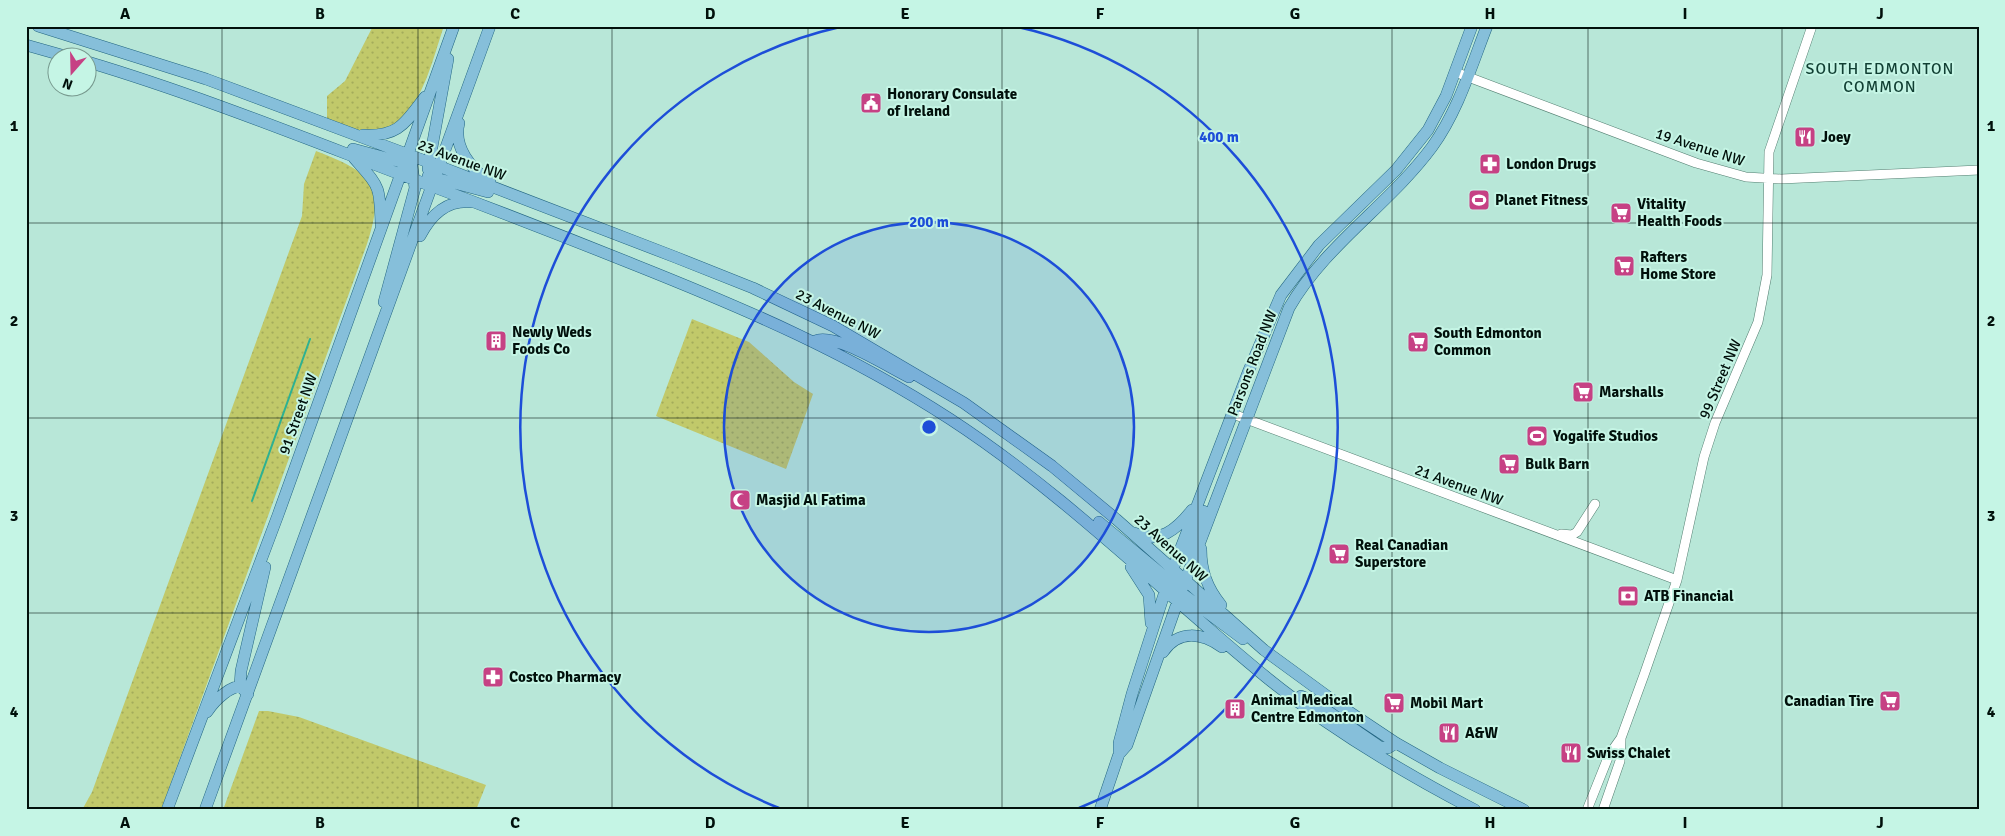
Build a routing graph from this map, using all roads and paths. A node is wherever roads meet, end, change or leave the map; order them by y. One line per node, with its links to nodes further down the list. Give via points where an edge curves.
1 (38, 26): 15 (main road, 23 Avenue NW, via 197,76)
2 (456, 26): 12 (main road, 91 Street NW); 19 (main road)
3 (490, 26): 13 (main road)
4 (1472, 26): 10 (main road, Parsons Road NW)
5 (1487, 26): 11 (main road, Parsons Road NW)
6 (1812, 26): 20 (street, 99 Street NW, via 1773,136)
7 (26, 45): 8 (main road)
8 (48, 51)
9 (98, 65): 14 (main road, 23 Avenue NW)
10 (1455, 72): 11 (street, 19 Avenue NW); 29 (main road, Parsons Road NW, via 1435,118 1414,150 1319,245 1286,288)
11 (1467, 77): 20 (street, 19 Avenue NW, via 1710,168 1738,176); 30 (main road, Parsons Road NW, via 1451,115 1432,147 1302,285 1270,353)
12 (431, 90): 15 (main road, via 409,119 394,132); 17 (main road, 91 Street NW)
13 (462, 104): 19 (main road); 21 (main road, via 457,129 461,150 480,175)
14 (272, 126): 16 (main road, 23 Avenue NW); 17 (main road)
15 (354, 135): 17 (main road, 23 Avenue NW)
16 (352, 156): 17 (main road, 23 Avenue NW); 24 (main road, via 372,178 378,190)
17 (409, 169): 19 (main road); 19 (main road, 23 Avenue NW); 24 (main road, 91 Street NW); 27 (main road, via 414,193 388,282)
18 (1979, 170): 20 (street, 19 Avenue NW)
19 (432, 173): 21 (main road, 23 Avenue NW); 22 (main road, 23 Avenue NW); 23 (main road); 25 (main road)
20 (1768, 179): 39 (street, 99 Street NW, via 1769,253 1763,306 1704,457)
21 (504, 191): 23 (main road, 23 Avenue NW)
22 (482, 204): 25 (main road, via 450,204 431,217); 26 (main road, 23 Avenue NW, via 739,306)
23 (566, 215): 28 (main road, 23 Avenue NW, via 753,288 833,326)
24 (381, 232): 36 (main road, 91 Street NW)
25 (402, 271): 27 (main road)
26 (815, 340): 28 (main road, via 839,342); 32 (main road, 23 Avenue NW, via 890,381)
27 (376, 341): 46 (main road)
28 (950, 395): 38 (main road, 23 Avenue NW, via 1052,466)
29 (1233, 414): 30 (street, 21 Avenue NW); 31 (main road, Parsons Road NW)
30 (1246, 419): 35 (main road, Parsons Road NW); 37 (street, 21 Avenue NW)
31 (1218, 453): 33 (main road, Parsons Road NW); 40 (main road, via 1215,477)
32 (1048, 489): 40 (main road, via 1086,512); 43 (main road, via 1124,558 1145,586 1152,618)
33 (1200, 500): 38 (main road, via 1180,525 1163,535 1148,538); 40 (main road, Parsons Road NW)
34 (1595, 504): 37 (street, via 1582,527 1572,535)
35 (1212, 511): 40 (main road, Parsons Road NW); 41 (main road, via 1201,549 1204,576 1212,594)
36 (278, 515): 46 (main road, via 241,671); 50 (main road, 91 Street NW)
37 (1538, 529): 39 (street, 21 Avenue NW)
38 (1128, 530): 40 (main road, 23 Avenue NW)
39 (1677, 580): 48 (street, 99 Street NW)
40 (1175, 586): 41 (main road, 23 Avenue NW); 42 (main road, via 1234,634); 43 (main road, Parsons Road NW); 44 (main road, Parsons Road NW); 45 (main road, 23 Avenue NW); 47 (main road, via 1148,670)
41 (1246, 635): 42 (main road, 23 Avenue NW)
42 (1264, 650): 49 (main road, 23 Avenue NW)
43 (1143, 660): 51 (main road, Parsons Road NW, via 1119,743)
44 (1153, 674): 45 (main road, via 1169,644 1193,634 1216,643); 47 (main road, Parsons Road NW)
45 (1273, 682): 49 (main road, via 1313,701 1380,747 1388,748); 53 (main road, 23 Avenue NW, via 1372,751)
46 (246, 689): 50 (main road, via 214,703); 56 (main road)
47 (1146, 692): 51 (main road, Parsons Road NW, via 1127,744)
48 (1621, 738): 61 (street, 99 Street NW, via 1609,756); 62 (street, 99 Street NW, via 1620,761)
49 (1396, 743): 60 (main road, 23 Avenue NW)
50 (192, 744): 52 (main road, 91 Street NW)
51 (1119, 754): 57 (main road, Parsons Road NW)
52 (181, 776): 54 (main road, 91 Street NW); 55 (main road)
53 (1440, 792): 58 (main road, 23 Avenue NW); 59 (main road)
54 (168, 810)
55 (175, 810)
56 (205, 810)
57 (1100, 810)
58 (1475, 810)
59 (1487, 810)
60 (1524, 810)
61 (1587, 810)
62 (1603, 810)

